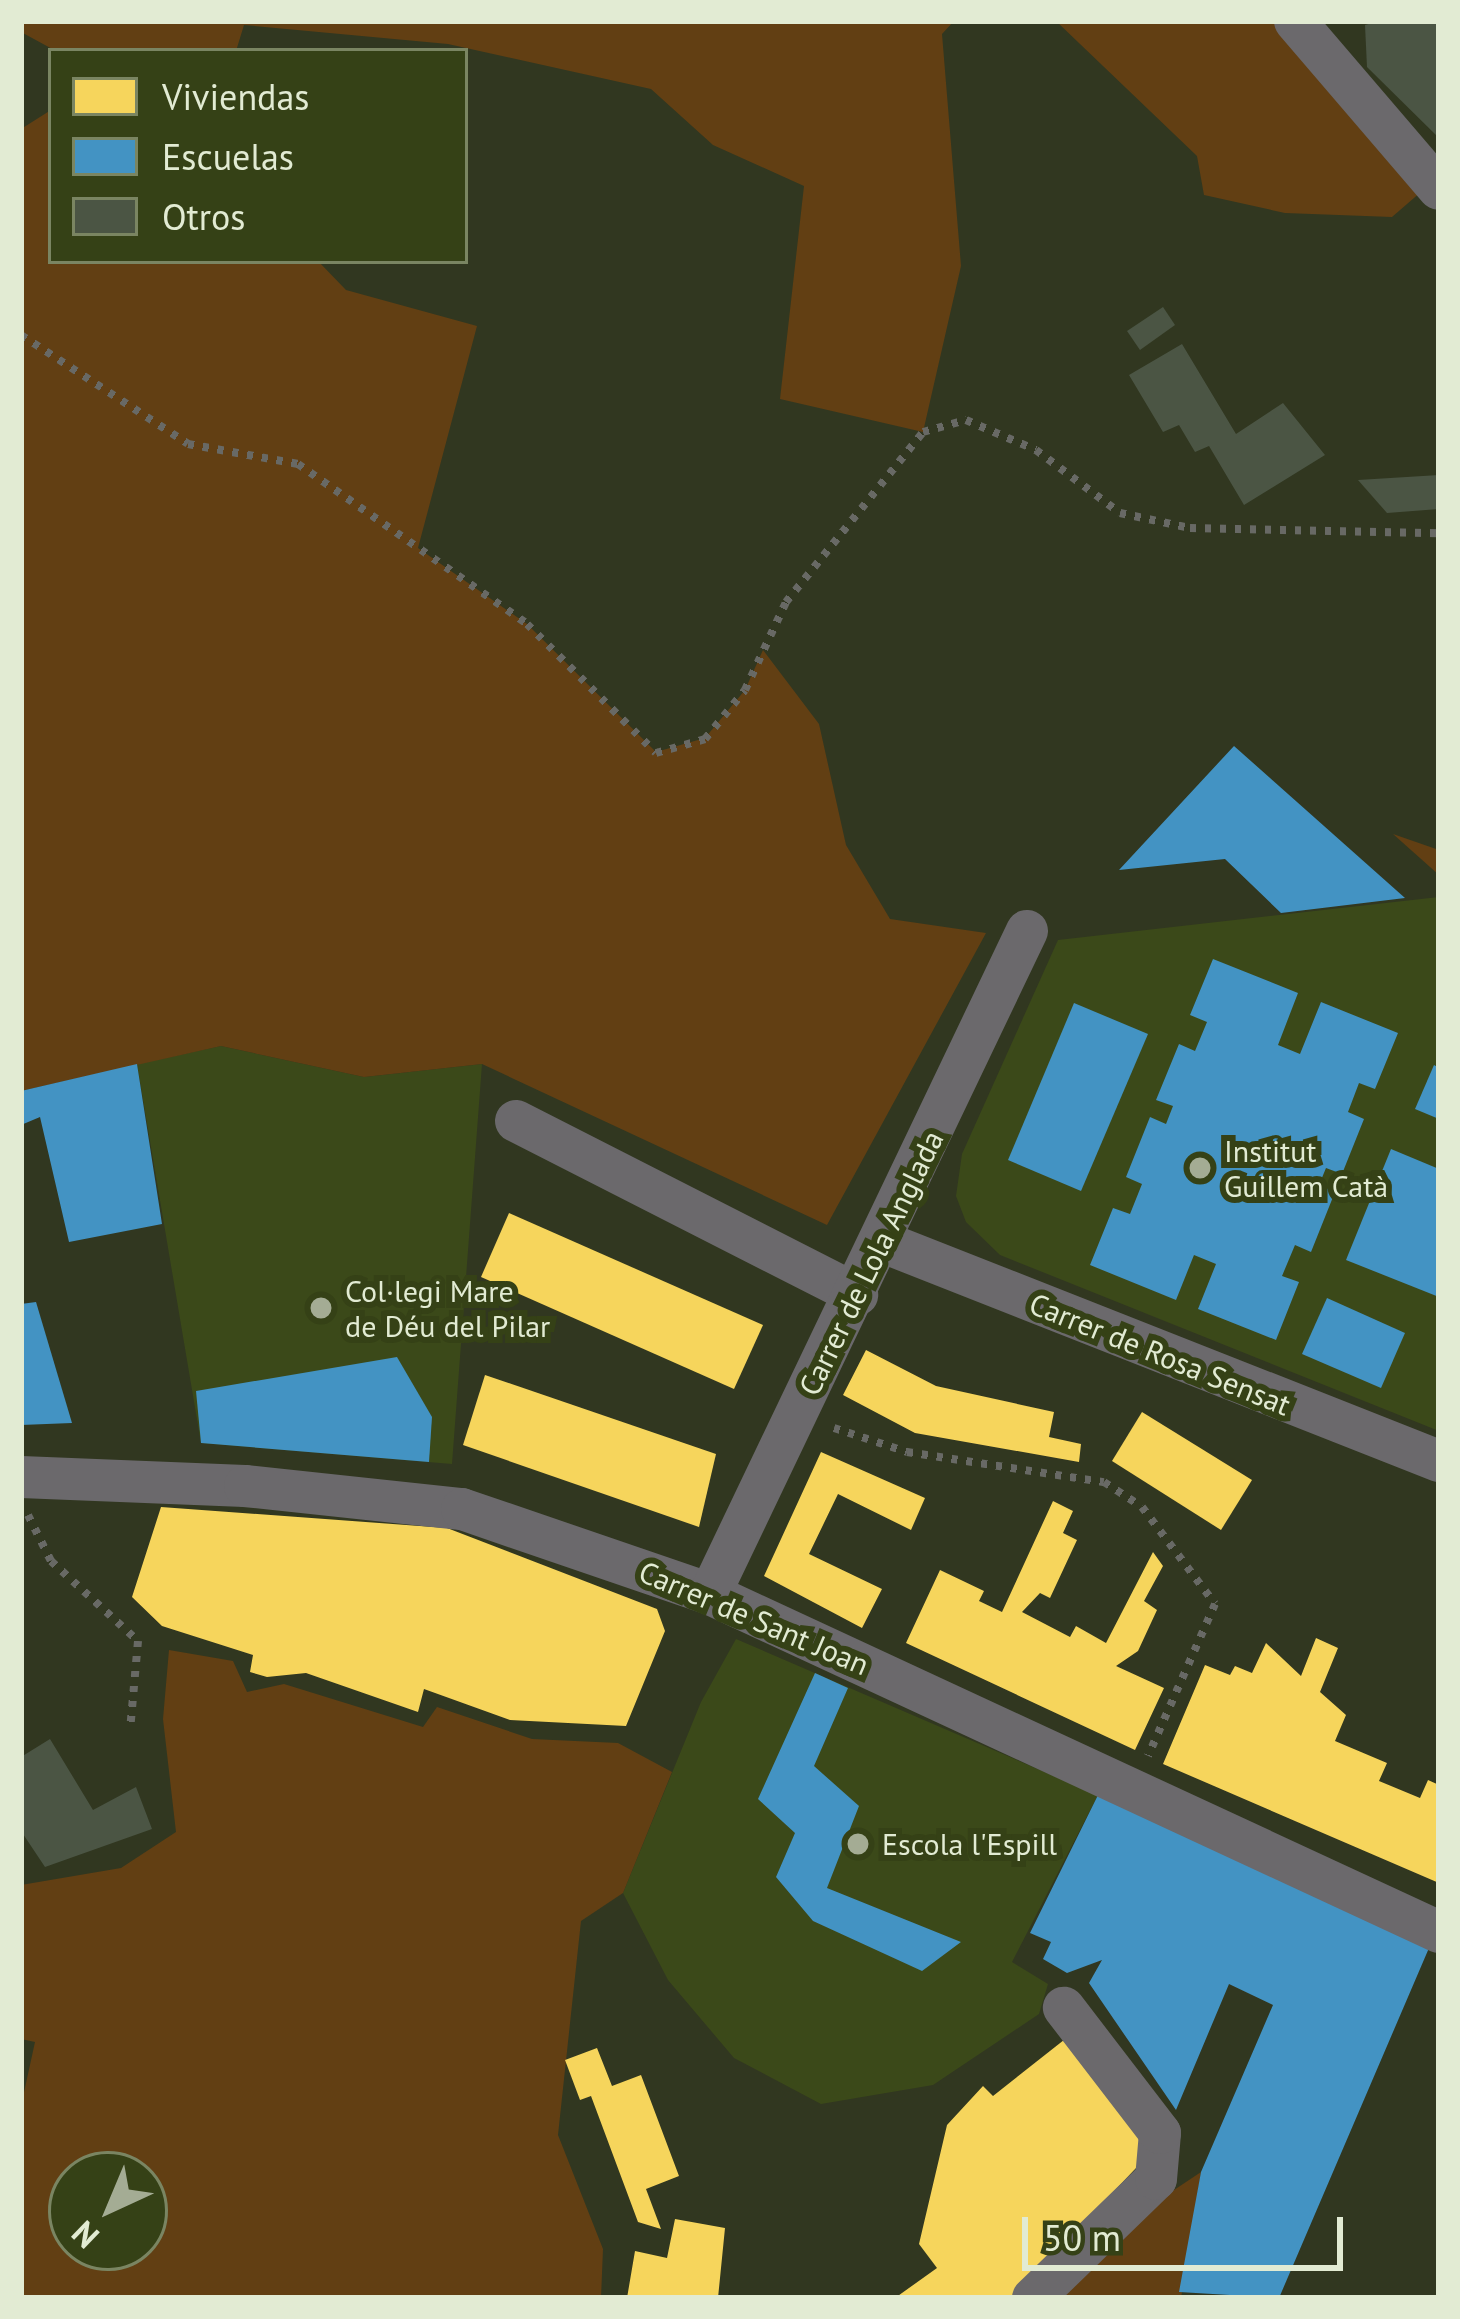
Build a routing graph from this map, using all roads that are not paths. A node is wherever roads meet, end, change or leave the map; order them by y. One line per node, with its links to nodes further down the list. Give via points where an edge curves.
1 (1308, 23): 2 (street)
2 (1439, 189)
3 (1028, 931): 5 (street, Carrer de Lola Anglada)
4 (516, 1121): 6 (street)
5 (883, 1242): 6 (street, Carrer de Lola Anglada); 7 (street, Carrer de Rosa Sensat)
6 (857, 1295): 9 (street, Carrer de Lola Anglada)
7 (1439, 1461)
8 (25, 1478): 9 (street, Carrer de Sant Joan, via 245,1486 462,1509)
9 (710, 1594): 10 (street, Carrer de Sant Joan, via 1136,1784)
10 (1439, 1932)
11 (1064, 2008): 12 (street, via 1160,2134 1156,2179)
12 (1033, 2298)

